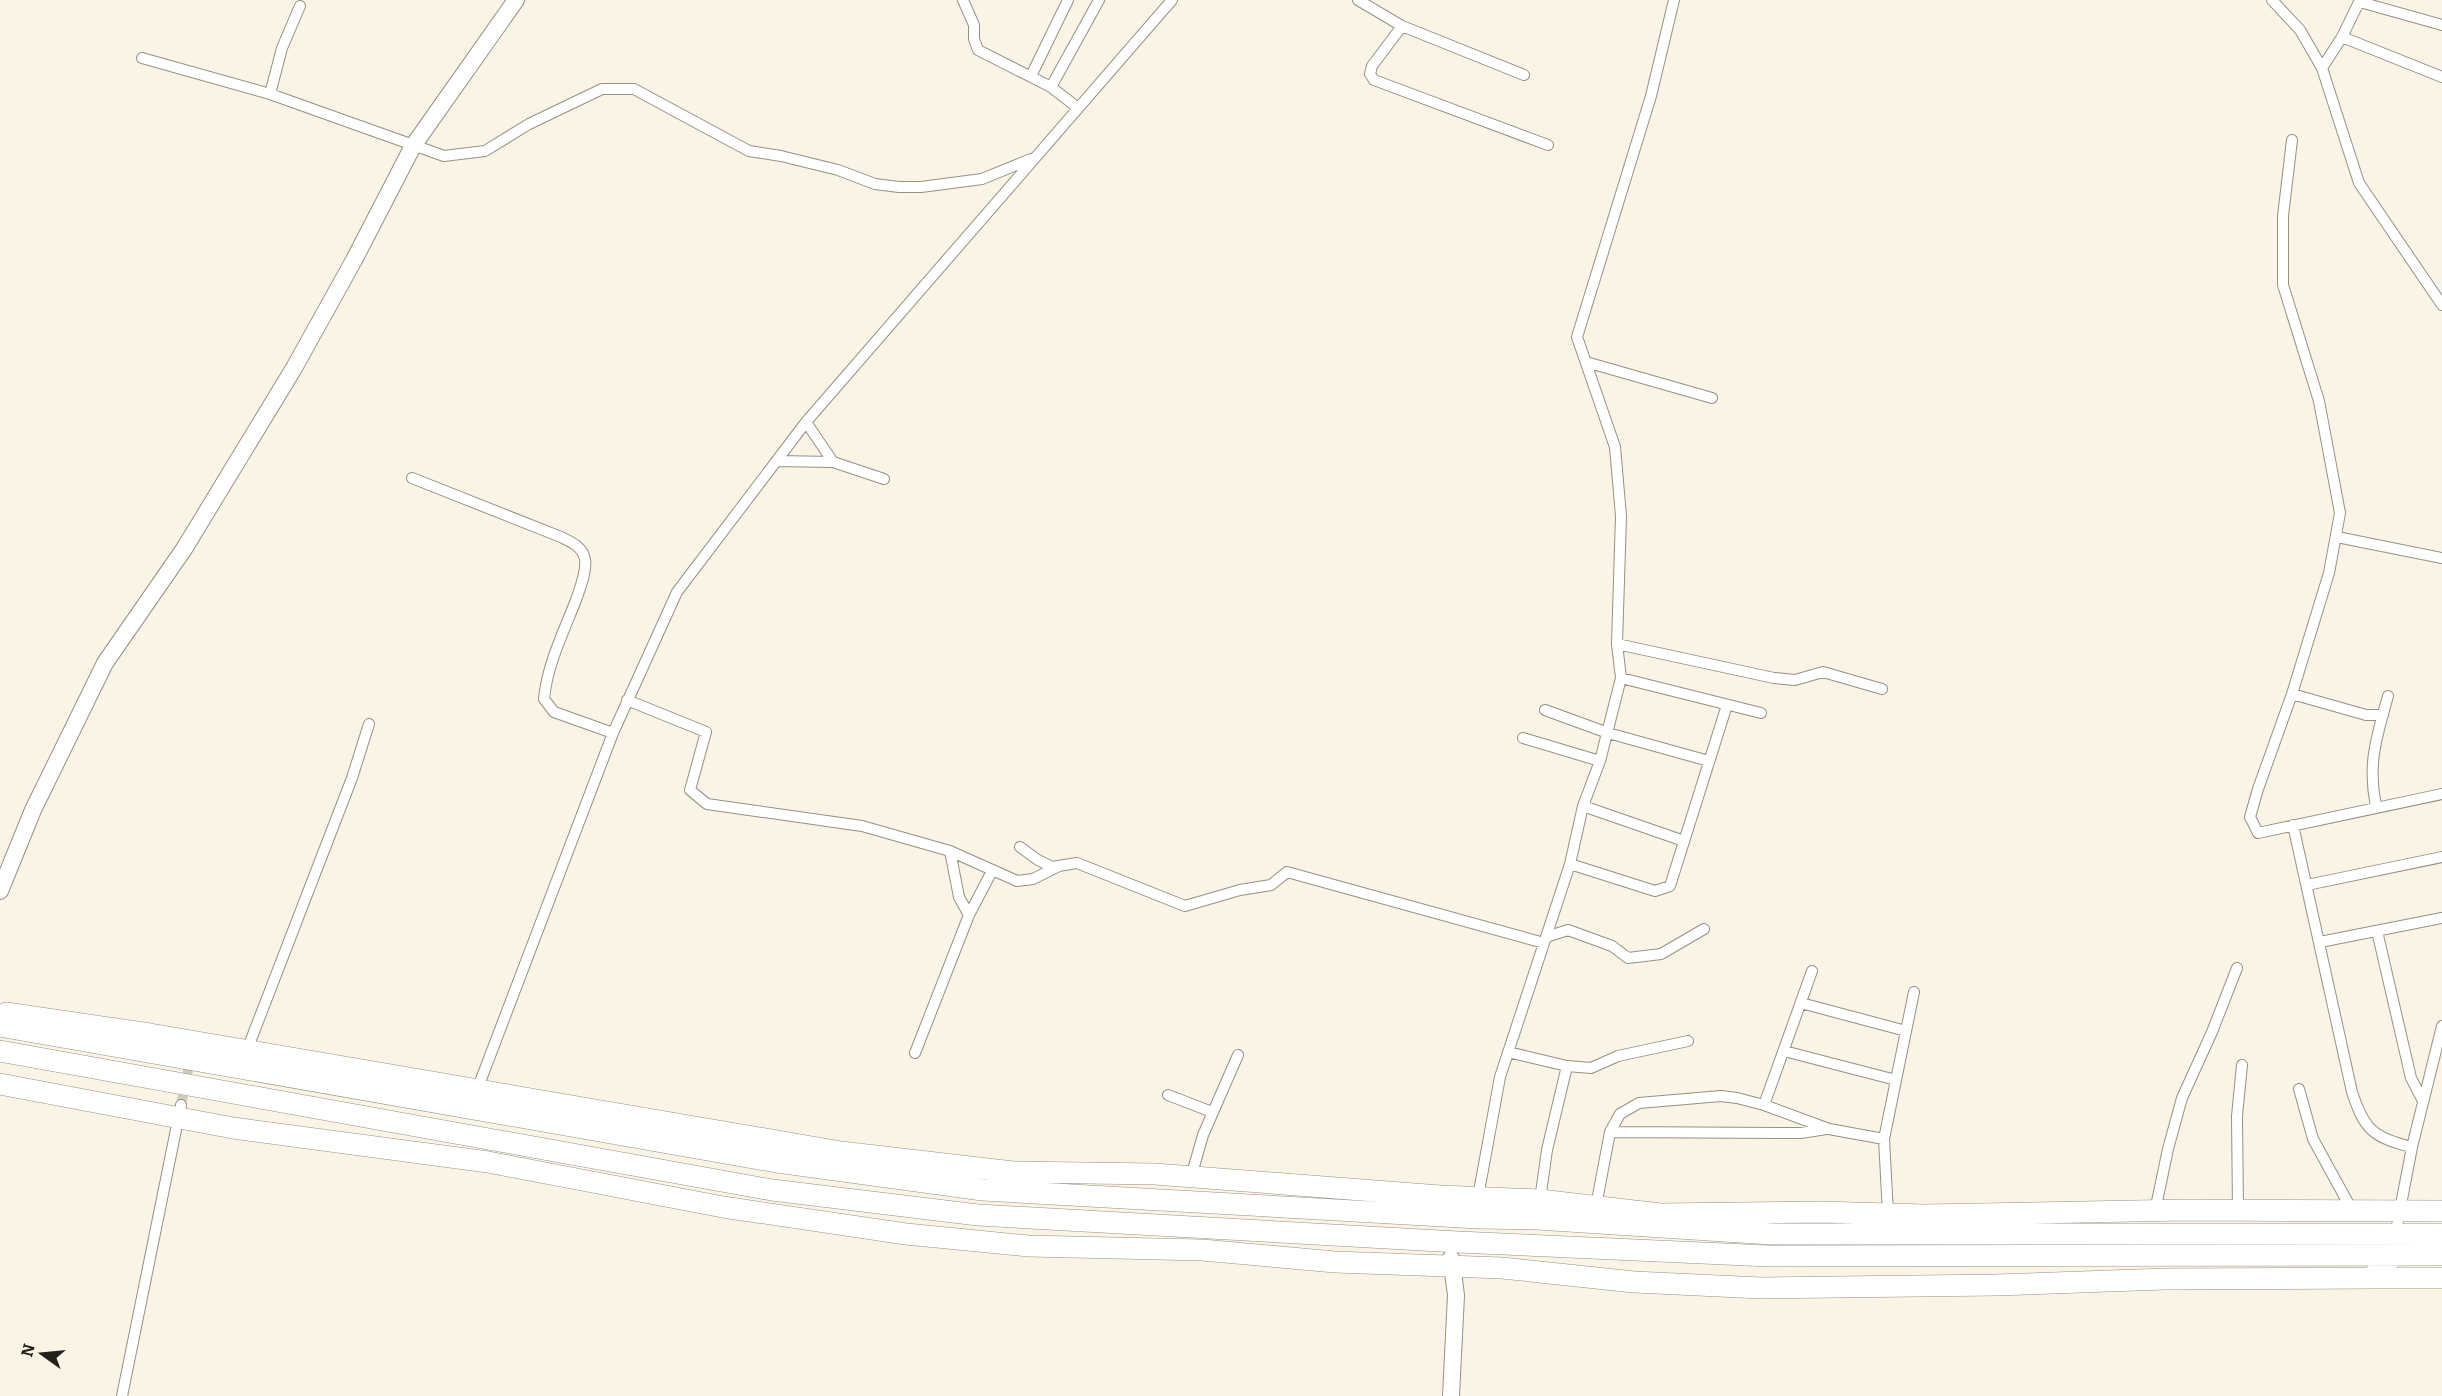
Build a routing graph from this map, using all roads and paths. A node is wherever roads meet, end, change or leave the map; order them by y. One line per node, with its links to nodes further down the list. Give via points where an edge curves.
1 (516, 0): 24 (street)
2 (963, 0): 17 (street, via 974,25 978,50)
3 (1068, 0): 17 (street)
4 (1099, 0): 19 (street)
5 (1172, 0): 21 (street)
6 (1358, 0): 12 (street)
7 (1674, 0): 28 (street, via 1651,96 1577,337)
8 (2272, 0): 15 (street, via 2300,30)
9 (2360, 1): 11 (street); 13 (street)
10 (300, 6): 20 (street, via 282,48)
11 (2442, 25)
12 (1402, 26): 16 (street); 23 (street, via 1372,66 1370,74 1374,80)
13 (2342, 37): 15 (street); 18 (street)
14 (142, 58): 20 (street)
15 (2322, 68): 27 (street, via 2359,183)
16 (1524, 75)
17 (1031, 76): 19 (street)
18 (2442, 77)
19 (1051, 87): 21 (street)
20 (270, 94): 24 (street)
21 (1078, 108): 25 (street)
22 (2292, 140): 35 (street, via 2283,216 2283,285 2319,401 2340,513)
23 (1548, 145)
24 (413, 146): 25 (street, via 444,156 485,151 529,124 603,89 634,89 749,151 838,170 883,185 921,187 982,179); 65 (street, via 294,368 184,549 105,663 33,810)
25 (1034, 158): 30 (street)
26 (2442, 285): 27 (street)
27 (2439, 301)
28 (1586, 362): 29 (street); 37 (street, via 1615,447 1621,516)
29 (1712, 398)
30 (806, 422): 31 (street); 32 (street)
31 (777, 461): 32 (street); 42 (street, via 677,592)
32 (833, 462): 34 (street)
33 (412, 478): 48 (street, via 575,543 582,551 582,584 549,674 544,699 554,712)
34 (884, 479)
35 (2337, 537): 36 (street); 40 (street)
36 (2442, 558)
37 (1617, 644): 38 (street); 39 (street, via 1774,678 1794,680 1823,672)
38 (1621, 678): 43 (street); 49 (street)
39 (1882, 689)
40 (2292, 694): 46 (street, via 2366,715); 56 (street, via 2250,817 2258,833)
41 (2388, 696): 46 (street)
42 (627, 700): 48 (street); 59 (street, via 706,732 690,790 707,804 861,826)
43 (1727, 705): 45 (street); 52 (street)
44 (1545, 710): 49 (street)
45 (1761, 713)
46 (2383, 715): 55 (street, via 2371,784)
47 (369, 724): 81 (street, via 352,778)
48 (613, 733): 92 (street)
49 (1608, 733): 51 (street); 52 (street)
50 (1524, 738): 51 (street)
51 (1600, 761): 54 (street)
52 (1709, 761): 57 (street)
53 (2442, 794): 55 (street)
54 (1582, 806): 57 (street); 61 (street)
55 (2376, 806): 56 (street)
56 (2293, 825): 64 (street)
57 (1684, 841): 61 (street, via 1670,886 1655,891)
58 (1020, 847): 62 (street, via 1052,867)
59 (950, 851): 63 (street); 66 (street, via 959,897)
60 (2442, 857): 64 (street)
61 (1570, 864): 70 (street)
62 (1059, 866): 63 (street, via 1033,879 1017,881); 70 (street, via 1077,863 1185,906 1271,885 1287,872)
63 (992, 871): 66 (street)
64 (2307, 885): 71 (street)
65 (0, 891)
66 (969, 915): 85 (street)
67 (2442, 918): 69 (street)
68 (1704, 929): 70 (street, via 1661,954 1628,958 1612,946 1568,930)
69 (2377, 931): 71 (street); 94 (street, via 2411,1078)
70 (1545, 940): 84 (street)
71 (2320, 942): 101 (street, via 2360,1117 2375,1134)
72 (2237, 968): 109 (street, via 2182,1098)
73 (1812, 971): 75 (street)
74 (1914, 992): 79 (street)
75 (1801, 1003): 79 (street); 83 (street)
76 (0, 1012): 81 (highway, via 193,1047)
77 (0, 1026): 114 (highway, via 777,1162 983,1190 1771,1234)
78 (2442, 1026): 94 (street)
79 (1906, 1031): 89 (street)
80 (1688, 1041): 88 (street, via 1618,1056 1591,1068)
81 (247, 1050): 92 (highway)
82 (0, 1051): 102 (highway)
83 (1784, 1051): 89 (street); 95 (street)
84 (1508, 1052): 88 (street); 105 (street)
85 (915, 1053)
86 (1238, 1055): 97 (street)
87 (2242, 1065): 110 (street, via 2237,1116)
88 (1567, 1066): 106 (street)
89 (1896, 1080): 100 (street)
90 (0, 1084): 96 (highway)
91 (2299, 1089): 111 (street, via 2313,1139)
92 (477, 1090): 104 (highway, via 841,1152 1013,1172)
93 (1168, 1095): 97 (street)
94 (2423, 1101): 101 (street)
95 (1764, 1105): 98 (street); 99 (street, via 1720,1096 1639,1103 1620,1113)
96 (180, 1111): 103 (highway, via 233,1128); 121 (street)
97 (1212, 1112): 104 (street)
98 (1829, 1129): 99 (street, via 1801,1133); 100 (street)
99 (1610, 1132): 107 (street)
100 (1884, 1139): 113 (street)
101 (2412, 1147): 112 (street)
102 (558, 1151): 103 (highway); 116 (highway, via 772,1190 978,1215 1400,1239 1769,1256)
103 (553, 1174): 118 (highway, via 723,1207 906,1234 1016,1245 1202,1250 1335,1262)
104 (1191, 1177): 105 (highway, via 1456,1201)
105 (1478, 1197): 106 (highway)
106 (1540, 1200): 107 (highway)
107 (1596, 1206): 113 (highway, via 1660,1214)
108 (2442, 1210): 112 (highway)
109 (2155, 1211): 110 (highway); 113 (highway)
110 (2238, 1211): 111 (highway)
111 (2353, 1212): 112 (highway)
112 (2399, 1213): 114 (street)
113 (1888, 1214)
114 (2395, 1234): 115 (highway); 116 (street)
115 (2442, 1234)
116 (2394, 1255): 117 (highway); 119 (highway)
117 (2442, 1255)
118 (1452, 1262): 119 (highway, via 1634,1282 1761,1288); 122 (street, via 1456,1295)
119 (2372, 1278): 120 (highway)
120 (2442, 1278)
121 (122, 1396)
122 (1451, 1396)

